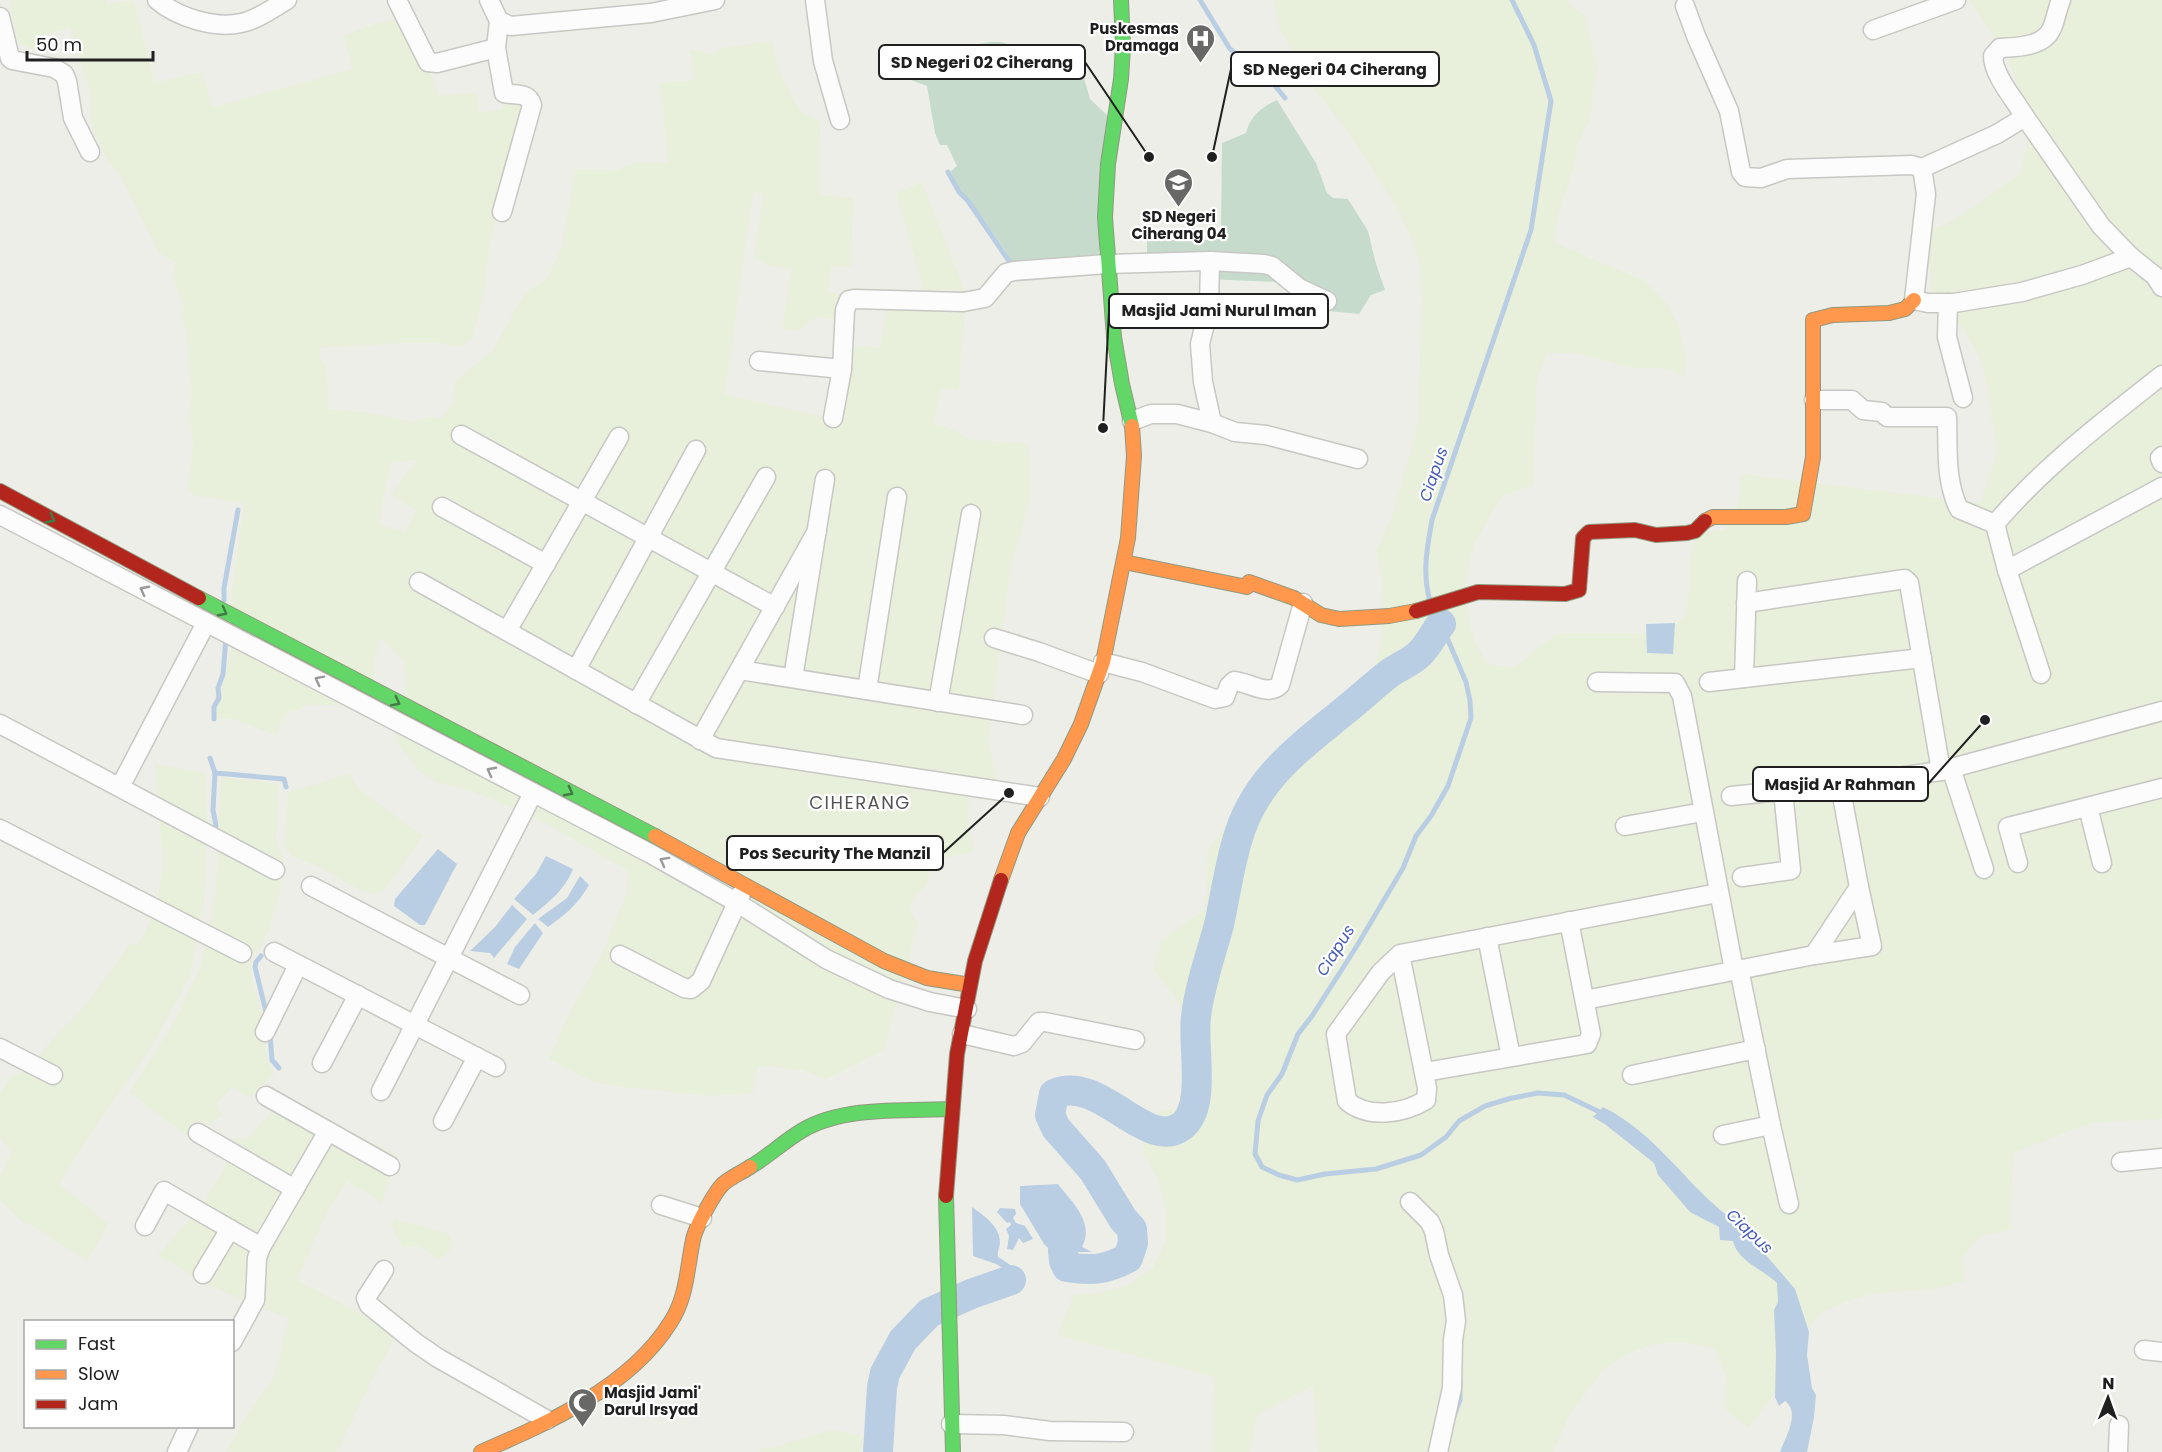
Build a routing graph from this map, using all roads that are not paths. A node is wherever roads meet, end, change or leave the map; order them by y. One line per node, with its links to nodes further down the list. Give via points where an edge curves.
1 (157, 0): 2 (street, via 186,16 231,24 243,23)
2 (287, 0)
3 (397, 0): 15 (street, via 428,62)
4 (489, 0): 13 (street)
5 (715, 0): 11 (street)
6 (815, 0): 17 (street, via 823,61)
7 (1121, 0): 23 (street, via 1121,79 1107,164)
8 (1956, 0): 14 (street)
9 (2061, 0): 16 (street, via 2047,36 2033,44 2000,48 1993,56 1997,73)
10 (1685, 6): 19 (street, via 1729,111 1745,177 1761,178 1787,169 1912,165)
11 (649, 7): 13 (street, via 511,26)
12 (0, 17): 18 (street, via 12,60 54,68 64,74 73,118)
13 (498, 21): 15 (street)
14 (1873, 30)
15 (496, 48): 20 (street, via 504,93 526,96 532,105)
16 (2025, 117): 19 (street); 21 (street, via 2101,226)
17 (840, 120)
18 (90, 152)
19 (1922, 168): 25 (street, via 1926,194)
20 (502, 212)
21 (2131, 257): 24 (street); 27 (street, via 2022,292)
22 (1210, 261): 23 (street); 26 (street, via 1272,266 1299,288); 35 (street, via 1209,307 1200,344)
23 (1107, 264): 29 (street, via 1006,273 985,297 963,302 854,298 845,310); 34 (street, via 1114,337)
24 (2160, 279)
25 (1914, 300): 27 (street); 32 (street, via 1905,309 1889,313 1833,315 1813,320)
26 (1327, 301)
27 (1948, 303): 31 (street, via 1947,337)
28 (759, 361): 29 (street)
29 (842, 369): 33 (street)
30 (2162, 375): 51 (street, via 2078,443)
31 (1963, 398)
32 (1814, 400): 51 (street, via 1852,400 1863,410 1882,412 1887,417 1947,417 1951,494 1959,509); 60 (street, via 1813,457 1803,514 1786,518 1713,517 1687,533 1589,531 1583,538 1579,590 1565,594 1478,592 1419,610 1332,619)
33 (833, 418)
34 (1132, 421): 35 (street, via 1151,414 1177,414); 54 (street, via 1132,496)
35 (1212, 423): 40 (street, via 1234,432 1266,435)
36 (461, 435): 47 (street)
37 (619, 437): 47 (street)
38 (696, 450): 53 (street)
39 (2162, 456): 41 (street)
40 (1358, 459)
41 (2162, 463)
42 (766, 477): 57 (street)
43 (825, 479): 52 (street)
44 (2162, 487): 56 (street)
45 (0, 491): 99 (street, one-way to 99, via 245,624)
46 (897, 497): 75 (street)
47 (582, 502): 53 (street); 55 (street)
48 (442, 507): 55 (street)
49 (0, 514): 63 (street, one-way to 49)
50 (971, 514): 76 (street)
51 (1995, 524): 56 (street)
52 (817, 531): 62 (street); 71 (street)
53 (648, 538): 57 (street); 68 (street)
54 (1124, 562): 60 (street, via 1247,587 1249,582); 67 (street)
55 (546, 564): 64 (street)
56 (2007, 570): 70 (street)
57 (711, 573): 62 (street); 77 (street)
58 (1747, 581): 61 (street)
59 (419, 582): 64 (street)
60 (1303, 603): 67 (street, via 1280,685 1274,689 1234,681 1225,697 1215,699 1142,672)
61 (1746, 603): 66 (street, via 1905,579 1909,583); 72 (street)
62 (775, 607): 69 (street)
63 (206, 623): 84 (street); 87 (street, one-way to 63)
64 (507, 631): 68 (street)
65 (994, 638): 67 (street)
66 (1922, 658): 72 (street); 82 (street)
67 (1101, 668): 89 (street, via 1081,724)
68 (576, 670): 77 (street)
69 (740, 670): 71 (street); 81 (street)
70 (2041, 674)
71 (792, 678): 75 (street)
72 (1744, 678): 74 (street)
73 (1597, 682): 91 (street, via 1675,683 1682,696)
74 (1708, 682)
75 (867, 690): 76 (street)
76 (938, 702): 79 (street)
77 (636, 704): 81 (street)
78 (2162, 711): 82 (street)
79 (1023, 715)
80 (0, 724): 84 (street)
81 (700, 740): 89 (street, via 716,748)
82 (1946, 770): 83 (street); 96 (street)
83 (1840, 785): 86 (street); 101 (street)
84 (120, 787): 97 (street)
85 (2162, 788): 90 (street)
86 (1783, 791): 88 (street); 98 (street, via 1791,870)
87 (533, 793): 103 (street, one-way to 87); 111 (street)
88 (1731, 796)
89 (1040, 797): 115 (street, via 1018,833 985,927)
90 (2088, 807): 94 (street, via 2008,827); 95 (street)
91 (1704, 812): 92 (street); 102 (street)
92 (1625, 826)
93 (3, 837): 107 (street)
94 (2018, 863)
95 (2102, 863)
96 (1984, 869)
97 (275, 870)
98 (1742, 877)
99 (746, 885): 103 (street); 114 (street, via 860,949)
100 (311, 886): 111 (street)
101 (1859, 887): 110 (street); 110 (street, via 1872,946)
102 (1719, 893): 104 (street); 113 (street)
103 (736, 902): 109 (street, via 701,981 691,989); 118 (street, via 826,959)
104 (1569, 921): 105 (street); 119 (street)
105 (1487, 937): 108 (street); 128 (street)
106 (274, 952): 112 (street)
107 (242, 953)
108 (1400, 954): 131 (street); 131 (street, via 1381,972 1335,1034 1347,1101 1354,1107 1383,1113 1413,1108 1425,1100)
109 (620, 955)
110 (1814, 955): 113 (street)
111 (449, 958): 117 (street); 121 (street)
112 (298, 965): 116 (street); 122 (street)
113 (1736, 970): 119 (street); 126 (street)
114 (928, 978): 115 (street); 118 (street)
115 (970, 986): 120 (street)
116 (358, 995): 121 (street); 129 (street)
117 (520, 995)
118 (920, 999): 120 (street)
119 (1585, 1000): 128 (street, via 1591,1034 1587,1044)
120 (967, 1009): 123 (street)
121 (415, 1024): 127 (street); 134 (street)
122 (265, 1032)
123 (962, 1034): 124 (street, via 1014,1046 1022,1043 1040,1022 1045,1022); 136 (street)
124 (1135, 1040)
125 (0, 1048): 132 (street)
126 (1755, 1049): 133 (street); 138 (street)
127 (477, 1057): 130 (street); 137 (street)
128 (1511, 1057): 131 (street)
129 (322, 1063)
130 (496, 1067)
131 (1425, 1072)
132 (53, 1075)
133 (1632, 1075)
134 (381, 1091)
135 (266, 1096): 139 (street)
136 (952, 1108): 149 (street, via 854,1114 815,1122 722,1185); 157 (street, via 946,1202)
137 (443, 1121)
138 (1771, 1125): 141 (street); 147 (street)
139 (328, 1131): 144 (street); 145 (street)
140 (198, 1133): 145 (street)
141 (1724, 1135)
142 (2162, 1158): 143 (street)
143 (2121, 1162)
144 (390, 1166)
145 (295, 1188): 152 (street)
146 (1410, 1202): 164 (street, via 1434,1231 1455,1305 1453,1382)
147 (1790, 1204)
148 (661, 1205): 149 (street)
149 (702, 1218): 156 (street, via 693,1237 679,1306 660,1338 632,1369)
150 (144, 1226): 151 (street, via 164,1191)
151 (230, 1229): 152 (street); 154 (street)
152 (261, 1247): 155 (street, via 255,1300)
153 (384, 1270): 156 (street, via 366,1298 369,1305 438,1358)
154 (203, 1274)
155 (234, 1338)
156 (548, 1420): 162 (street)
157 (951, 1424): 160 (street); 163 (street)
158 (2119, 1425): 165 (street)
159 (188, 1428): 161 (street)
160 (1124, 1432)
161 (177, 1452)
162 (481, 1452)
163 (953, 1452)
164 (1438, 1452)
165 (2118, 1452)

